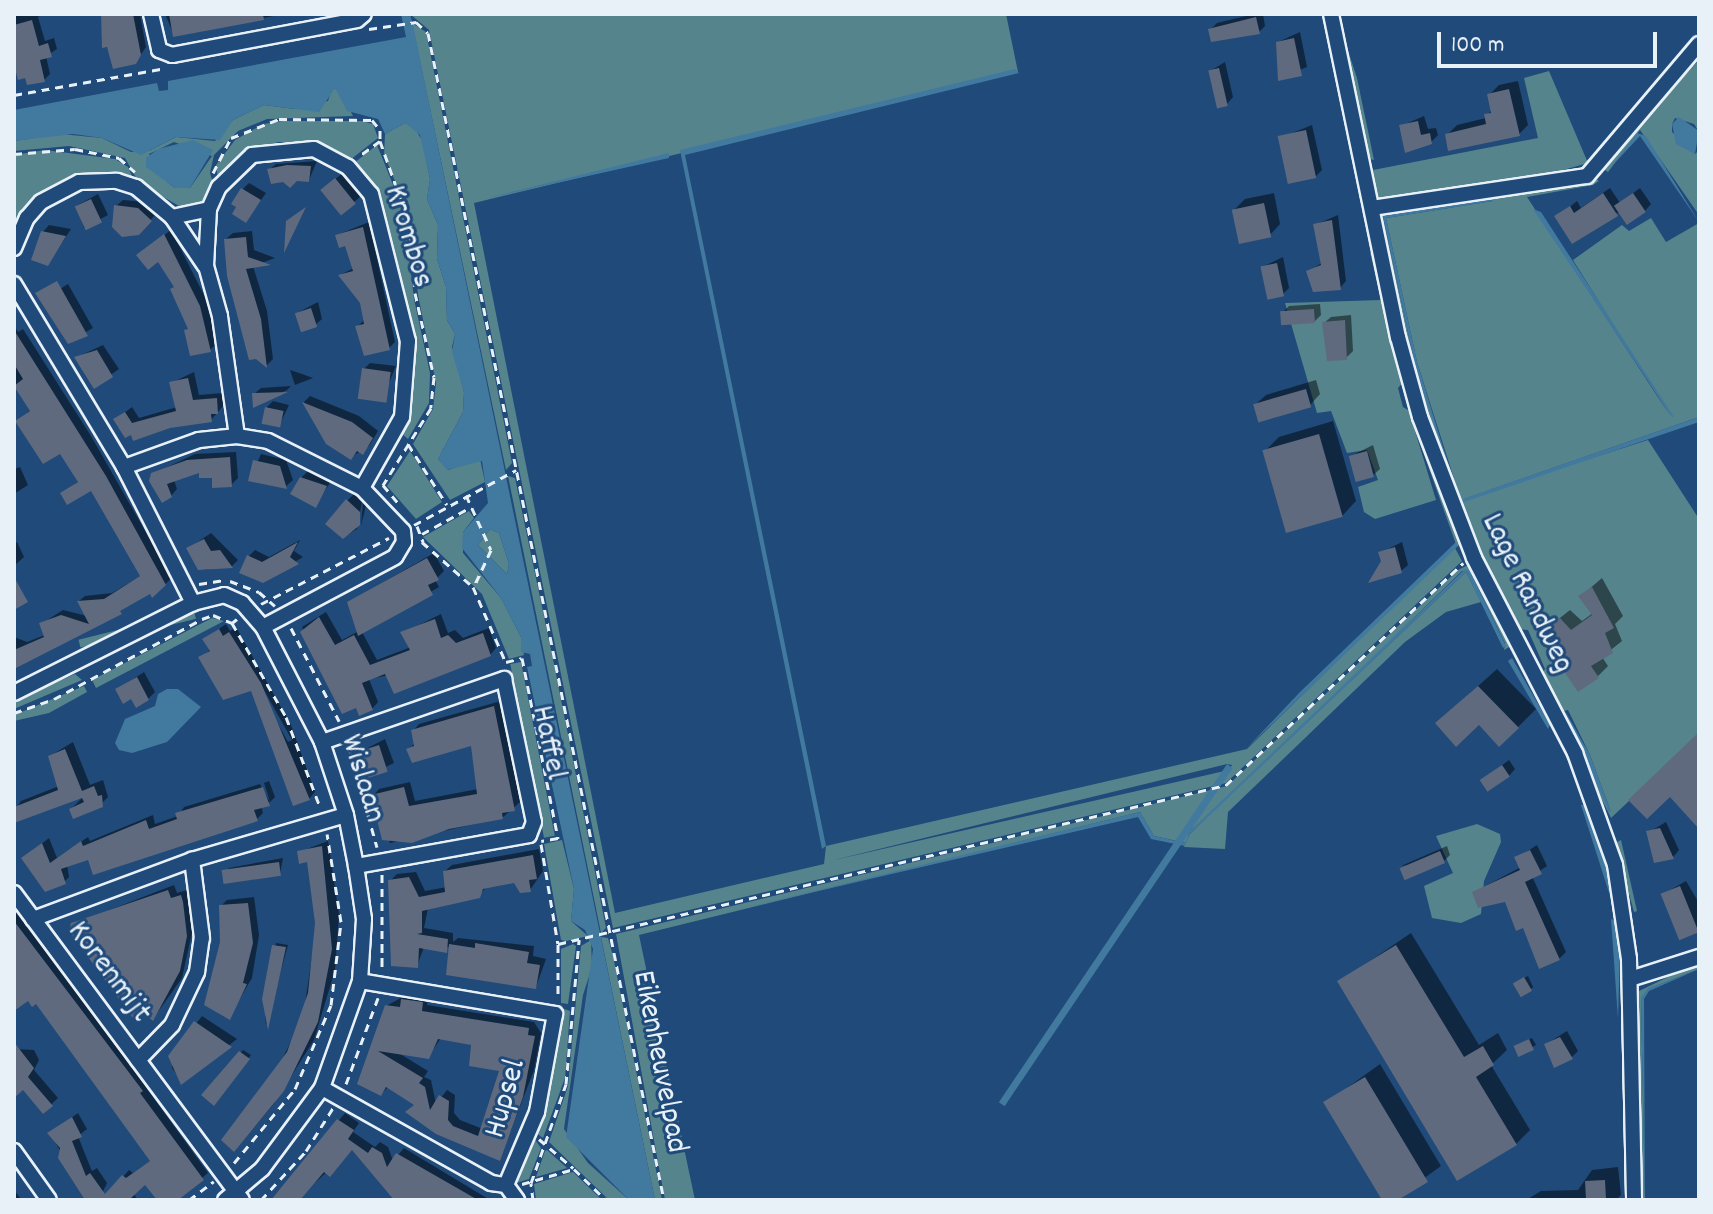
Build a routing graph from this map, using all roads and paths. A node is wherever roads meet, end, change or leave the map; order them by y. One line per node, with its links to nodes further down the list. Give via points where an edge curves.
1 (151, 14): 2 (street, via 159,50 172,55 357,20)
2 (364, 14)
3 (415, 14): 5 (path, Eikenheuvelpad)
4 (1331, 14): 13 (street, Lage Randweg)
5 (414, 22): 6 (path); 22 (path, Eikenheuvelpad, via 428,33)
6 (375, 28)
7 (1699, 44): 13 (street, via 1587,176)
8 (380, 141): 10 (path); 12 (path, via 380,130 366,118 263,122 231,138 217,157 213,175); 20 (path, via 409,223 415,293 434,377 431,408)
9 (14, 154): 11 (path, via 68,148 119,158 133,169)
10 (348, 167): 12 (street, Krombos, via 314,149 285,148 252,155); 23 (street, Krombos, via 371,194 408,341 402,417)
11 (136, 187): 15 (street, Krombos); 16 (street, via 94,180 57,191 27,218)
12 (219, 187): 14 (street, Krombos)
13 (1372, 208): 32 (street, Lage Randweg, via 1420,417)
14 (209, 209): 15 (street); 17 (street, Krombos)
15 (172, 217): 17 (street, Krombos)
16 (14, 248)
17 (206, 266): 19 (street, Krombos, via 220,316)
18 (14, 284): 21 (street)
19 (237, 436): 21 (street, via 199,440); 23 (street, via 313,459)
20 (409, 445): 25 (path); 26 (path, via 383,485)
21 (124, 467): 34 (street)
22 (516, 470): 24 (path); 55 (path, Eikenheuvelpad)
23 (362, 488): 29 (street)
24 (466, 495): 25 (path); 27 (path)
25 (447, 505): 29 (path)
26 (402, 507)
27 (471, 507): 30 (path); 33 (path, via 491,550)
28 (409, 516): 29 (path)
29 (408, 532): 30 (path); 31 (path); 35 (path); 38 (street, via 395,557)
30 (422, 535): 31 (path)
31 (423, 542): 33 (path)
32 (1474, 558): 55 (path, via 1226,785); 59 (street, Lage Randweg, via 1592,794 1615,865)
33 (473, 587): 41 (path)
34 (186, 589): 35 (path, via 231,581); 36 (street)
35 (269, 600): 37 (path); 38 (path)
36 (193, 603): 37 (street, via 224,595); 43 (street)
37 (250, 610): 39 (path); 40 (street, Wislaan)
38 (283, 616): 40 (street); 45 (path, via 327,690)
39 (232, 623): 44 (path, via 213,615 202,619 68,692); 48 (path, via 286,717)
40 (263, 627): 46 (street, Wislaan)
41 (506, 662): 42 (path); 49 (path, via 522,658 558,838)
42 (504, 679): 45 (street, Haffel); 49 (street, Haffel)
43 (14, 693)
44 (14, 713)
45 (345, 733): 46 (street, Haffel); 51 (path)
46 (322, 742): 47 (street, Wislaan)
47 (346, 815): 48 (street, Korenmijt); 52 (street, Wislaan)
48 (324, 822): 50 (street, Korenmijt); 70 (path, via 341,922 331,1005 295,1089)
49 (535, 838): 51 (street); 57 (path)
50 (192, 860): 54 (street, Korenmijt); 63 (street, Korenmijt, via 202,938 197,972 172,1025)
51 (379, 862): 52 (street); 61 (path, via 384,888)
52 (356, 866): 60 (street, Wislaan, via 364,919)
53 (14, 893): 54 (street, Korenmijt)
54 (33, 919): 63 (street, Korenmijt)
55 (609, 933): 56 (path); 79 (path, Eikenheuvelpad)
56 (579, 940): 57 (path); 67 (path, via 566,1084)
57 (558, 944): 62 (path)
58 (1699, 957): 59 (street)
59 (1630, 979): 80 (street, Lage Randweg)
60 (360, 981): 61 (street); 64 (street, Wislaan)
61 (381, 985): 62 (street); 65 (path, via 370,1026)
62 (555, 1014): 66 (street, Hupsel)
63 (138, 1060): 70 (street, Korenmijt)
64 (322, 1088): 65 (street, Hupsel); 73 (street, Wislaan, via 287,1140)
65 (339, 1097): 72 (street, Hupsel); 76 (path, via 306,1151)
66 (530, 1132): 67 (path); 72 (street, Hupsel)
67 (545, 1144): 69 (path); 71 (path)
68 (16, 1158): 74 (street)
69 (574, 1169): 71 (path); 78 (path)
70 (223, 1174): 73 (street, Korenmijt); 75 (path)
71 (531, 1183): 72 (path); 77 (path)
72 (511, 1191)
73 (234, 1197)
74 (49, 1200)
75 (189, 1200)
76 (261, 1200)
77 (533, 1200)
78 (606, 1200)
79 (664, 1200)
80 (1634, 1200)

